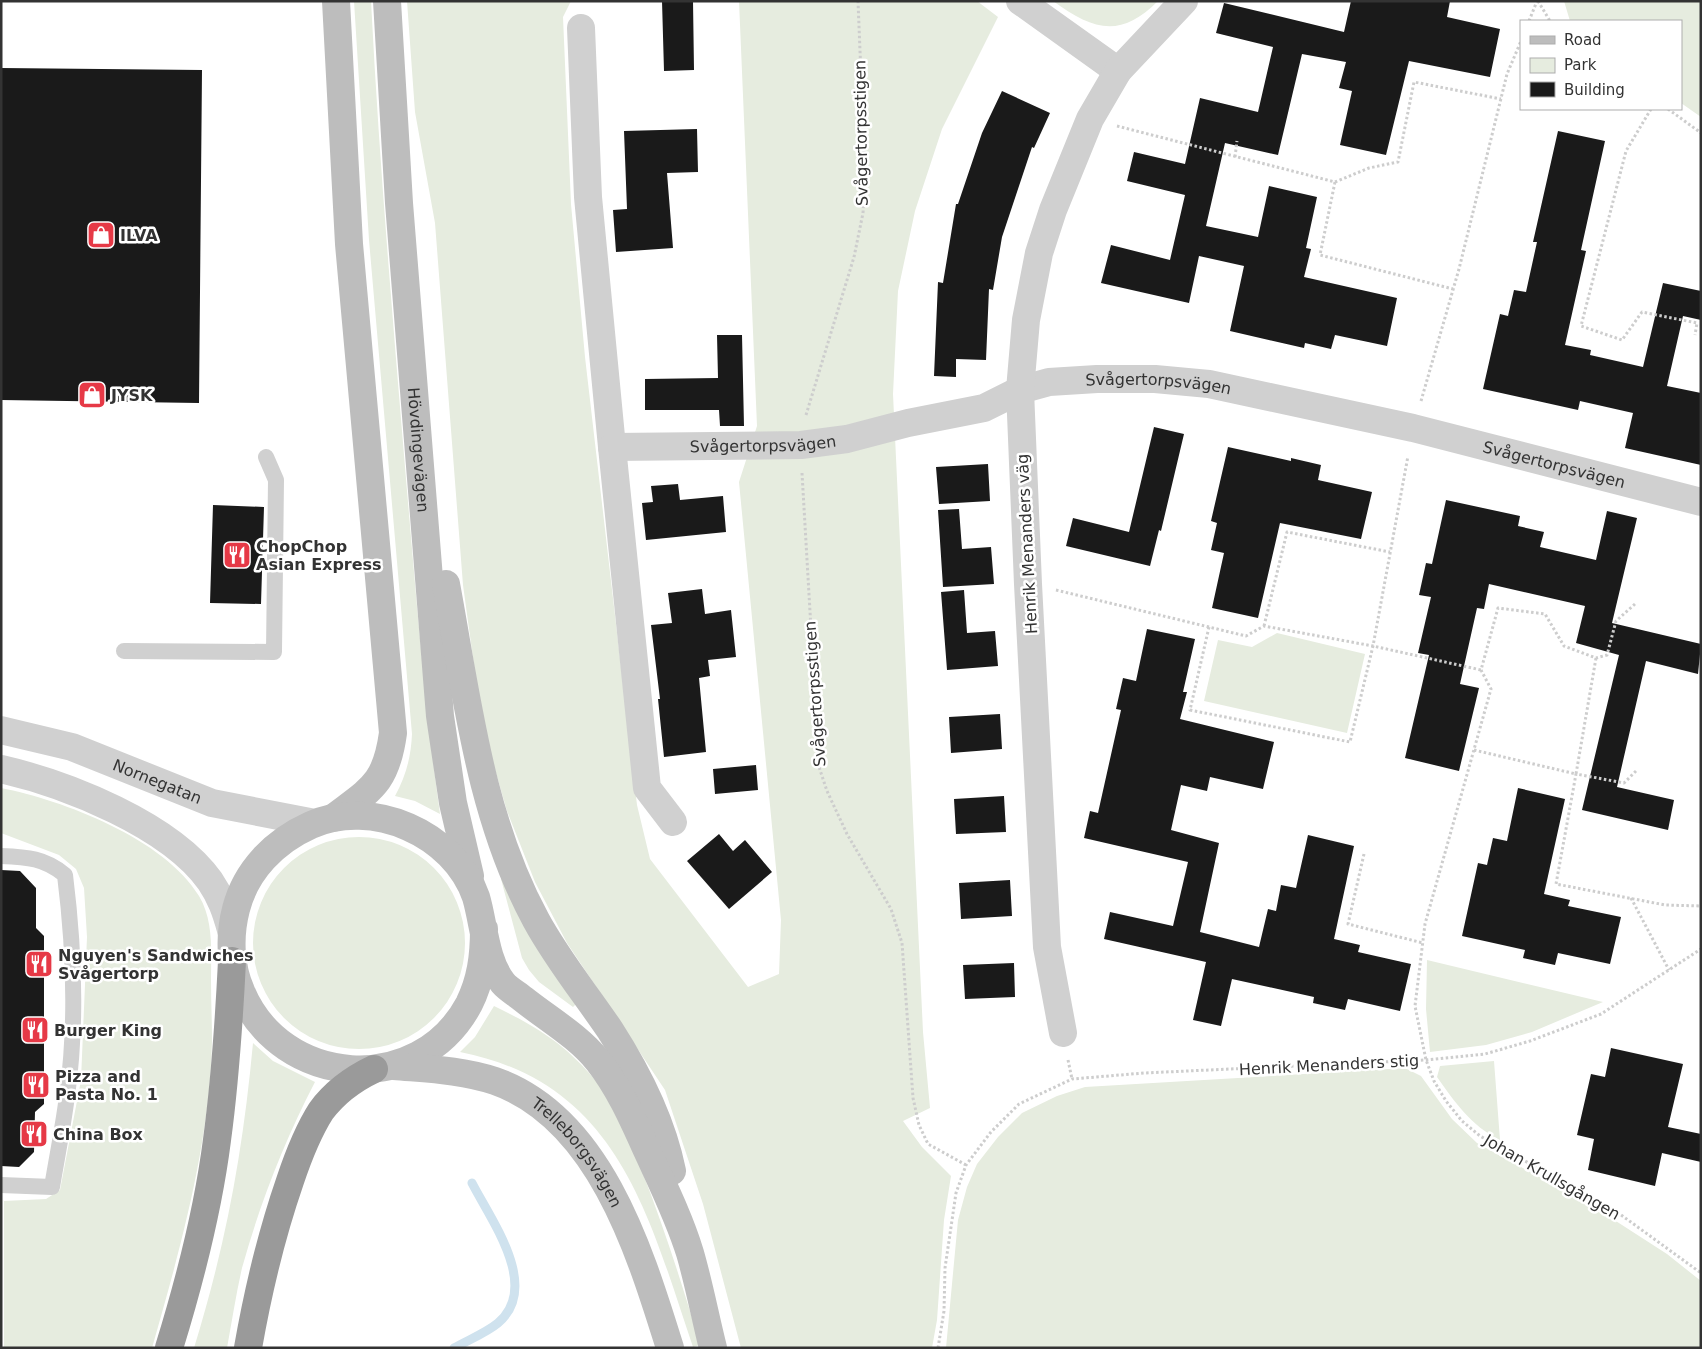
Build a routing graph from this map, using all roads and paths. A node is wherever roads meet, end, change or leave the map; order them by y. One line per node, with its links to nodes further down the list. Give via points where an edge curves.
1 (336, 1): 39 (street, via 350,244 393,733 390,754 381,778 364,795)
2 (387, 1): 24 (street, Hövdingevägen, via 399,203)
3 (858, 1): 22 (path, Svågertorpsstigen, via 864,174 862,213 854,257 805,419)
4 (1020, 1): 10 (street)
5 (1184, 1): 10 (street, Henrik Menanders väg)
6 (1538, 1): 7 (path); 8 (path)
7 (1529, 20)
8 (1549, 20)
9 (581, 28): 23 (street, via 588,197)
10 (1118, 71): 14 (street, Henrik Menanders väg)
11 (1501, 99): 18 (path, via 1414,82 1398,162 1369,168)
12 (1650, 110): 20 (path, via 1626,151 1581,326 1622,340 1642,312 1697,323)
13 (1669, 110): 15 (path)
14 (1090, 119): 17 (path); 21 (street, Henrik Menanders väg, via 1039,253 1026,320)
15 (1701, 133)
16 (1237, 141): 17 (path)
17 (1235, 156): 18 (path)
18 (1334, 182): 19 (path, via 1320,255)
19 (1453, 289)
20 (1694, 336)
21 (1020, 390): 22 (street, Svågertorpsvägen, via 984,408 847,439); 26 (street, Svågertorpsvägen, via 1050,382 1097,378 1209,384 1413,428); 52 (street, Henrik Menanders väg, via 1047,947)
22 (801, 445): 23 (street, Svågertorpsvägen); 55 (path, Svågertorpsstigen, via 819,767 846,834 891,909 902,943 913,1098 918,1125 928,1144)
23 (612, 447): 40 (street, via 648,788)
24 (420, 452): 43 (street, Hövdingevägen, via 440,716 453,803); 57 (street, via 467,710 496,821 514,874 536,920 618,1044 644,1091 672,1167)
25 (266, 457): 31 (lane, via 276,480 274,652)
26 (1701, 502)
27 (1390, 552): 29 (path, via 1287,532)
28 (1635, 604): 32 (path, via 1616,621 1607,655)
29 (1264, 626)
30 (1209, 627): 33 (path, via 1190,710 1350,742 1372,646)
31 (124, 651)
32 (1596, 658): 33 (path, via 1564,646 1545,614 1498,608); 38 (path)
33 (1481, 670): 35 (path, Johan Krullsgången, via 1491,688)
34 (1, 730): 39 (street, Nornegatan, via 72,746 212,803)
35 (1474, 750): 38 (path); 48 (path, Johan Krullsgången, via 1425,924)
36 (1, 769): 47 (street, via 37,777 83,795 156,833 210,880 224,904)
37 (1636, 771): 38 (path, via 1624,783)
38 (1576, 774): 44 (path, via 1556,884)
39 (324, 821): 43 (street, via 357,816 382,818 406,826 428,837 447,853); 47 (street, Trelleborgsvägen, via 293,833 258,864 245,885)
40 (673, 822)
41 (1364, 854): 48 (path, via 1348,924)
42 (1, 856): 56 (lane, via 51,863 65,875 73,1030 68,1096 52,1187)
43 (475, 895): 46 (street)
44 (1631, 897): 45 (path, via 1665,905); 51 (path)
45 (1701, 906)
46 (484, 929): 54 (street, via 482,969 460,1018 427,1050); 57 (street, via 492,964 503,983 581,1043 599,1061 633,1120)
47 (231, 930): 50 (street, Trelleborgsvägen)
48 (1423, 943): 53 (path, Johan Krullsgången, via 1416,1006)
49 (1701, 949): 51 (path, Henrik Menanders stig)
50 (232, 961): 54 (street, Trelleborgsvägen, via 246,1003 278,1042 310,1061 330,1067 352,1070); 59 (highway, via 228,1041 217,1142 192,1269)
51 (1669, 970): 53 (path, Henrik Menanders stig, via 1601,1014 1569,1027 1485,1054)
52 (1062, 1033)
53 (1426, 1060): 55 (path, Henrik Menanders stig, via 1072,1079 1019,1104 991,1132); 58 (path, Johan Krullsgången, via 1446,1102 1480,1136 1617,1212)
54 (382, 1067): 60 (highway, via 357,1077 333,1097 308,1135 268,1248); 61 (street, Trelleborgsvägen, via 467,1073 496,1082 545,1108 569,1130 591,1158 622,1217)
55 (966, 1165): 63 (path, via 956,1194)
56 (1, 1185)
57 (689, 1251): 62 (street)
58 (1701, 1273)
59 (169, 1348)
60 (248, 1348)
61 (670, 1348)
62 (713, 1348)
63 (938, 1348)

